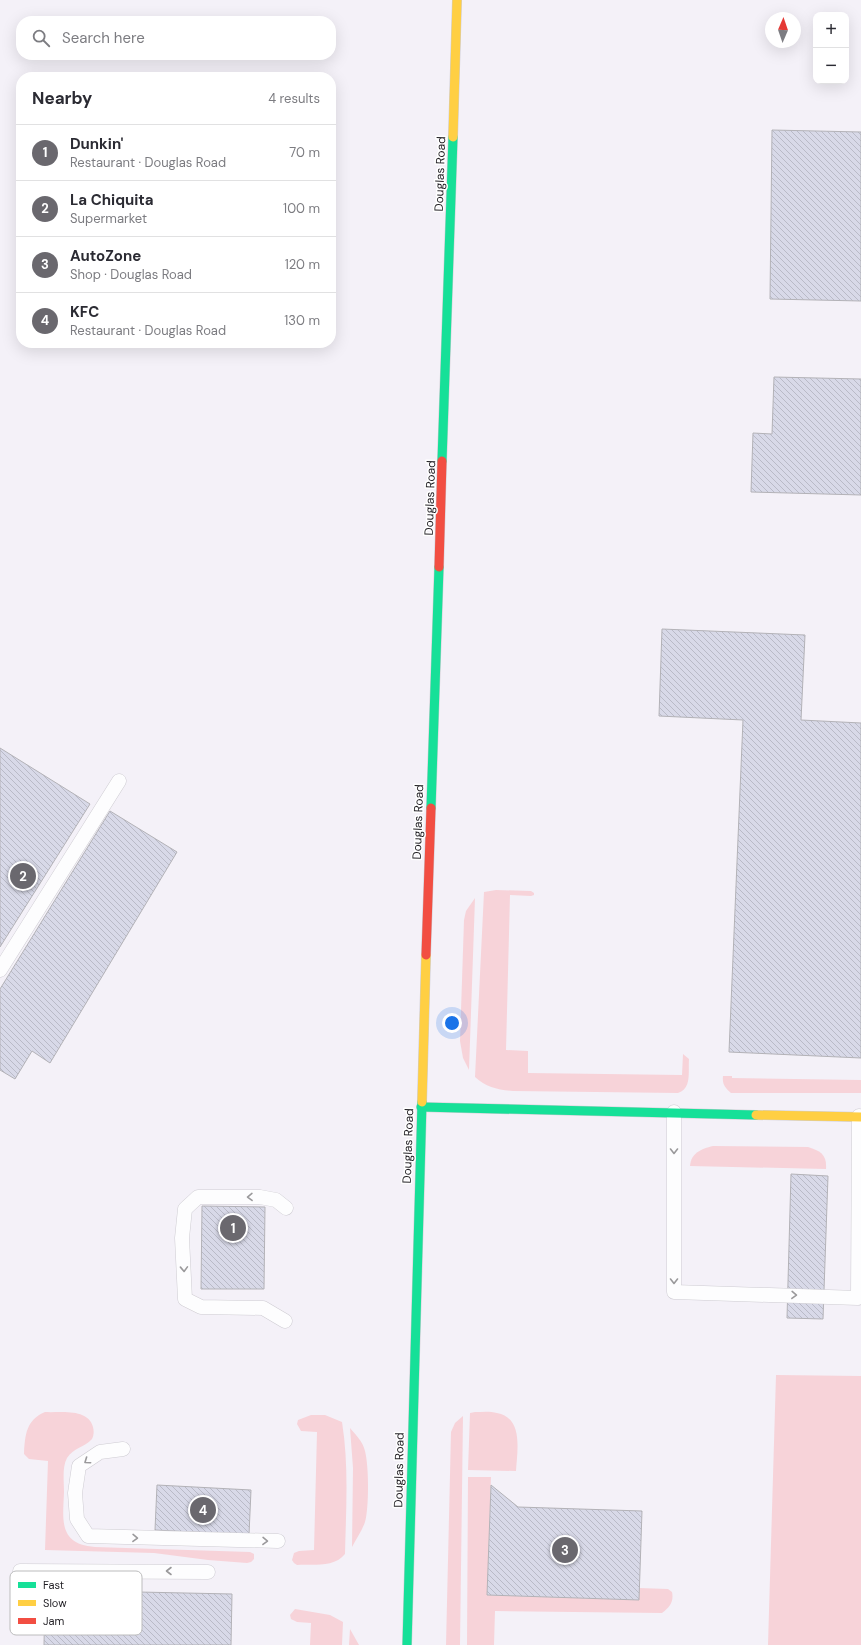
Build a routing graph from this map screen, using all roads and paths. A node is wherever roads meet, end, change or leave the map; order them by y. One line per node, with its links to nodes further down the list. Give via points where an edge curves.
1 (457, 0): 4 (street, Douglas Road)
2 (119, 781): 3 (lane)
3 (0, 970)
4 (421, 1107): 5 (street); 13 (street, Douglas Road)
5 (674, 1112): 6 (street); 6 (lane, one-way to 6, via 674,1292 858,1298)
6 (860, 1116)
7 (286, 1208): 8 (lane, one-way to 8, via 276,1200 260,1197 198,1197 185,1209 182,1238 185,1299 201,1307 263,1308)
8 (285, 1321)
9 (123, 1449): 10 (lane, one-way to 10, via 100,1452 79,1466 75,1493 77,1519 88,1536)
10 (278, 1541)
11 (142, 1572): 12 (lane, one-way to 11)
12 (208, 1572)
13 (407, 1645)

